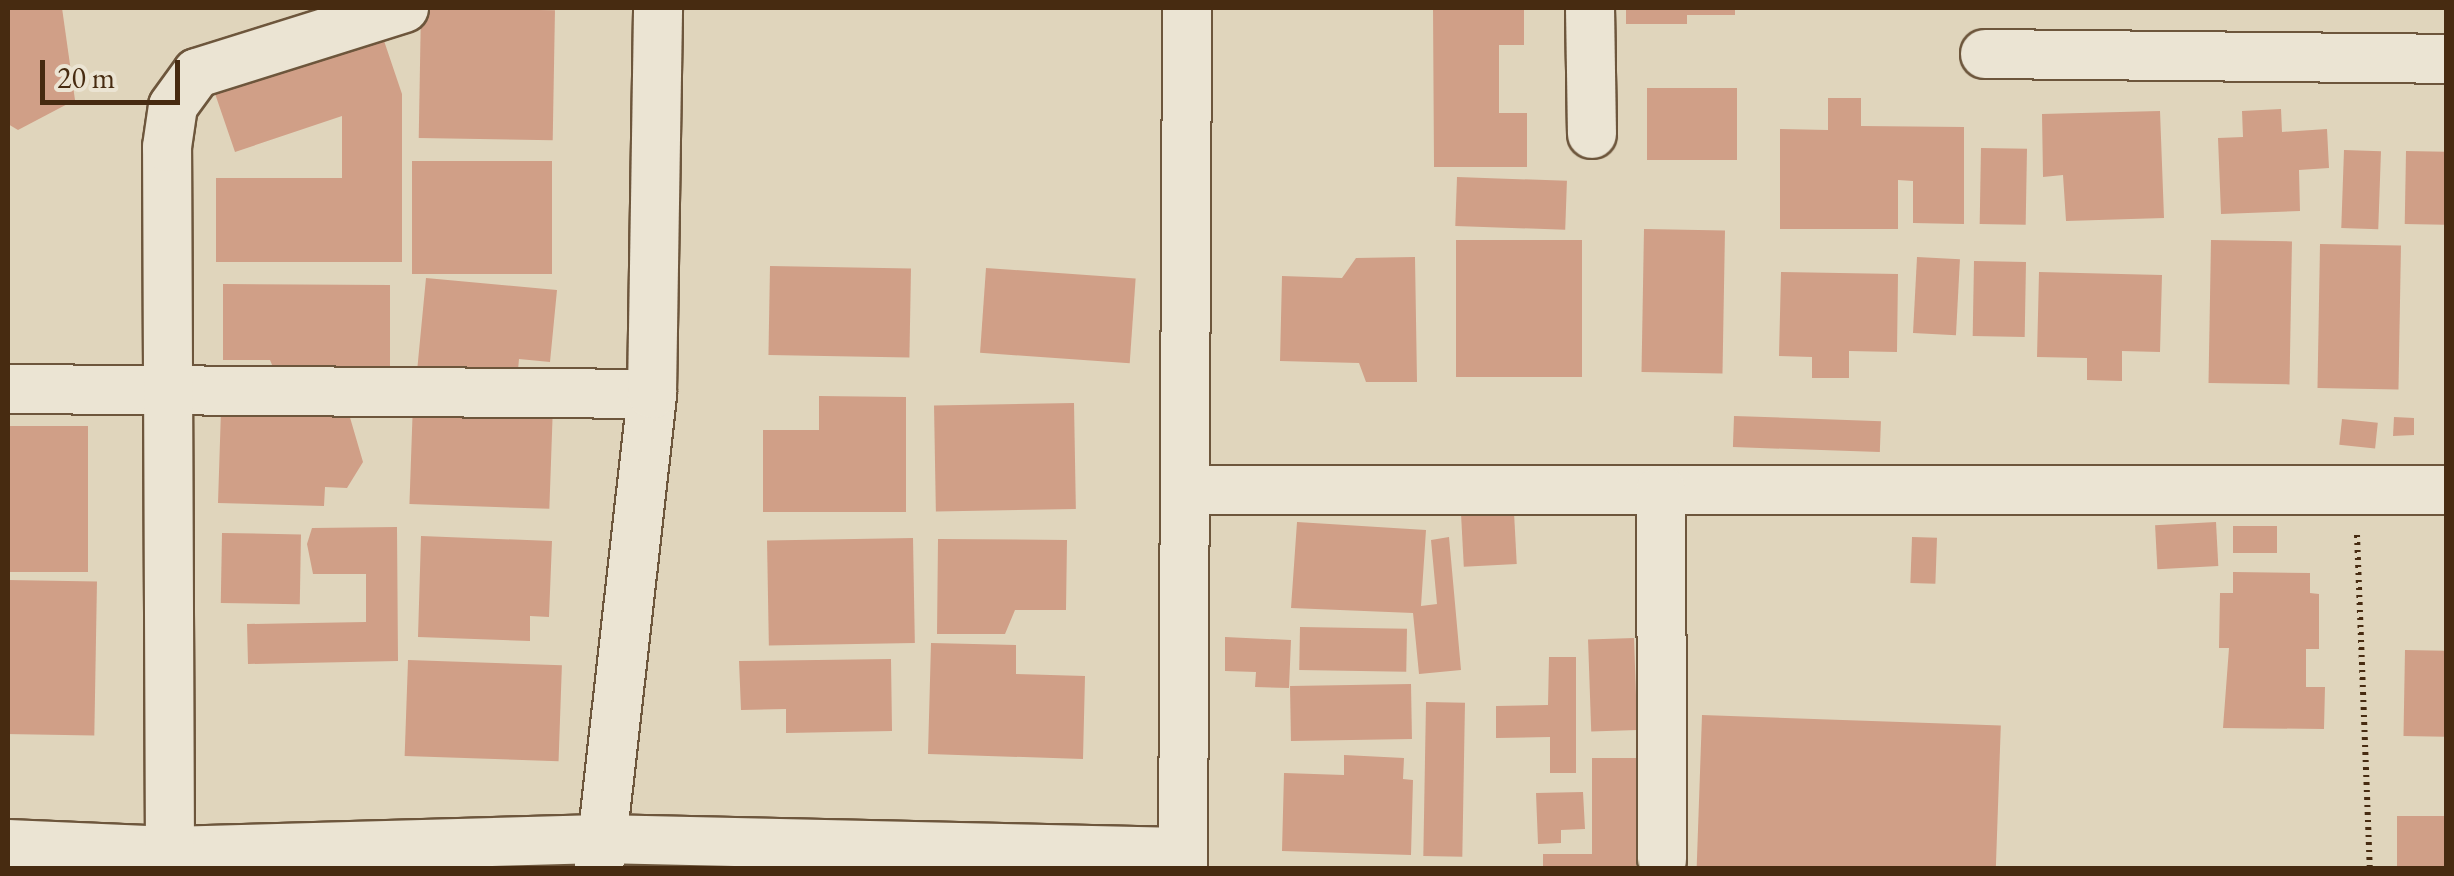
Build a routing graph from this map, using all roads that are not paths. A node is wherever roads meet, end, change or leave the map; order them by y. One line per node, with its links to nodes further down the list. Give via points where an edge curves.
1 (404, 8): 9 (street, via 197,73 173,106 167,147)
2 (658, 8): 10 (street)
3 (1187, 8): 11 (street)
4 (1590, 8): 7 (street)
5 (1985, 54): 6 (street)
6 (2446, 59)
7 (1592, 134)
8 (8, 389): 9 (street)
9 (168, 390): 10 (street); 15 (street)
10 (652, 394): 16 (street)
11 (1189, 490): 12 (street); 18 (street)
12 (1660, 490): 13 (street); 17 (street)
13 (2446, 490)
14 (8, 844): 15 (street)
15 (170, 851): 16 (street)
16 (600, 854): 18 (street)
17 (1662, 859)
18 (1183, 860)

